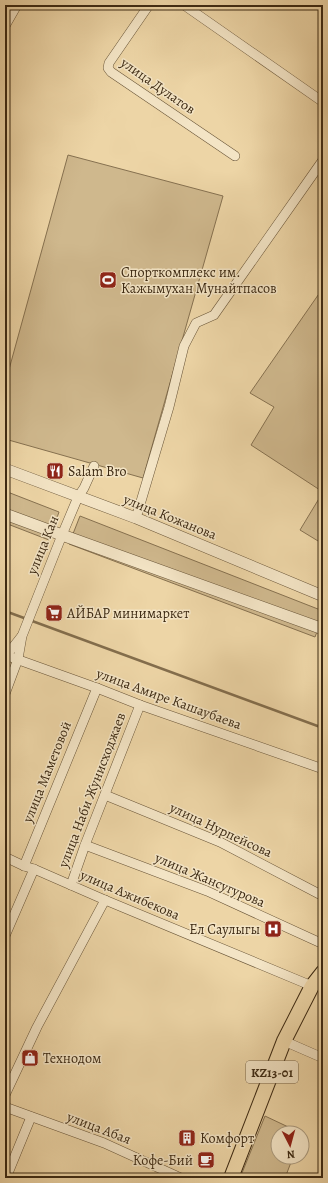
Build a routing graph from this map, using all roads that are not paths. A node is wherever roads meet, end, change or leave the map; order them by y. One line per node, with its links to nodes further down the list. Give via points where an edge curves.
1 (17, 5): 4 (street)
2 (149, 5): 6 (street, улица Дулатов, via 108,68)
3 (184, 5): 5 (street)
4 (5, 26)
5 (323, 102)
6 (235, 156)
7 (323, 160): 12 (street, via 214,315 196,323 187,340)
8 (94, 466): 10 (street, улица Кан)
9 (5, 469): 10 (street, улица Кожанова)
10 (78, 497): 12 (street, улица Кожанова); 13 (street, улица Кан)
11 (5, 514): 13 (street)
12 (136, 518): 14 (street, улица Кожанова)
13 (62, 535): 15 (street); 16 (street, улица Кан)
14 (323, 596)
15 (323, 629)
16 (22, 636): 17 (street, улица Кан); 18 (street, улица Кан)
17 (5, 656): 18 (street, улица Амире Кашаубаева)
18 (18, 659): 19 (street, улица Амире Кашаубаева); 20 (street, улица Кан)
19 (97, 688): 21 (street, улица Амире Кашаубаева); 26 (street, улица Маметовой)
20 (5, 694)
21 (140, 705): 22 (street, улица Амире Кашаубаева); 23 (street, улица Наби Жунисходжаев)
22 (323, 769)
23 (105, 795): 24 (street, улица Наби Жунисходжаев); 29 (street, улица Нурпейсова, via 220,842)
24 (85, 845): 28 (street, улица Наби Жунисходжаев); 32 (street, улица Жансугурова, via 206,891)
25 (5, 857): 26 (street, улица Ажибекова)
26 (24, 866): 27 (street, улица Ажибекова)
27 (34, 869): 28 (street, улица Ажибекова); 31 (street)
28 (71, 885): 30 (street, улица Ажибекова)
29 (323, 896)
30 (105, 900): 34 (street, улица Ажибекова); 37 (street, via 37,1027)
31 (5, 936)
32 (323, 944)
33 (323, 972): 34 (main road, KZ13-01)
34 (312, 986): 35 (main road, KZ13-01)
35 (284, 1041): 36 (street); 43 (main road, KZ13-01)
36 (323, 1058)
37 (5, 1095)
38 (5, 1107): 39 (street, улица Абая)
39 (31, 1117): 40 (street); 42 (street, улица Абая, via 104,1143)
40 (8, 1167): 41 (street)
41 (6, 1178)
42 (181, 1178)
43 (231, 1178)

